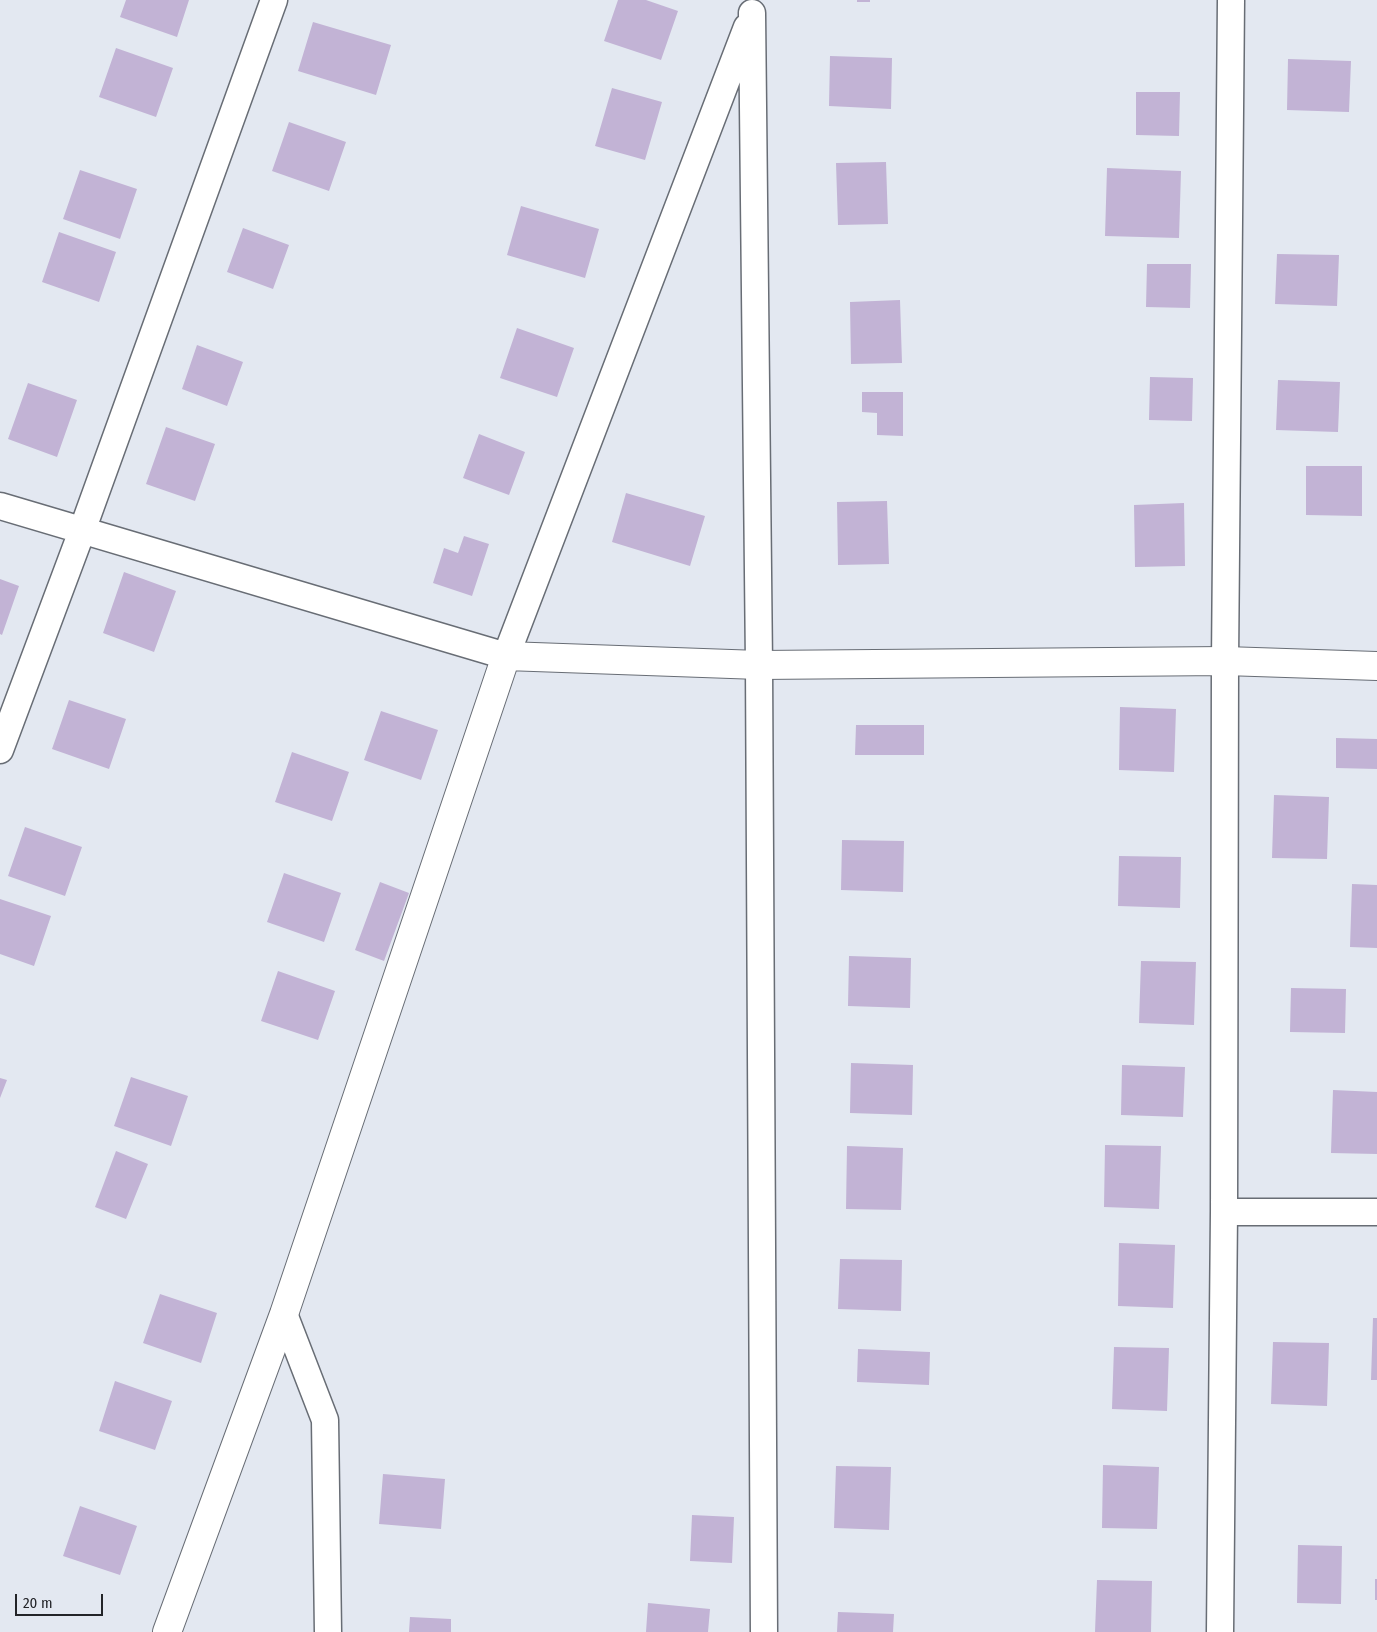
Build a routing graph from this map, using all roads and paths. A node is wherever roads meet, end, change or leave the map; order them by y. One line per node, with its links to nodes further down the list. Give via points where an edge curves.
1 (274, 0): 5 (street)
2 (1231, 0): 7 (street)
3 (752, 6): 6 (street); 8 (street)
4 (0, 506): 5 (street)
5 (82, 531): 6 (street); 10 (street)
6 (506, 656): 8 (street); 13 (street)
7 (1225, 662): 8 (street); 9 (street); 11 (street)
8 (759, 665): 16 (street)
9 (1377, 666)
10 (0, 750)
11 (1224, 1212): 12 (street); 17 (street)
12 (1377, 1212)
13 (284, 1314): 14 (street); 15 (street, via 325,1420)
14 (167, 1632)
15 (328, 1632)
16 (764, 1632)
17 (1220, 1632)

